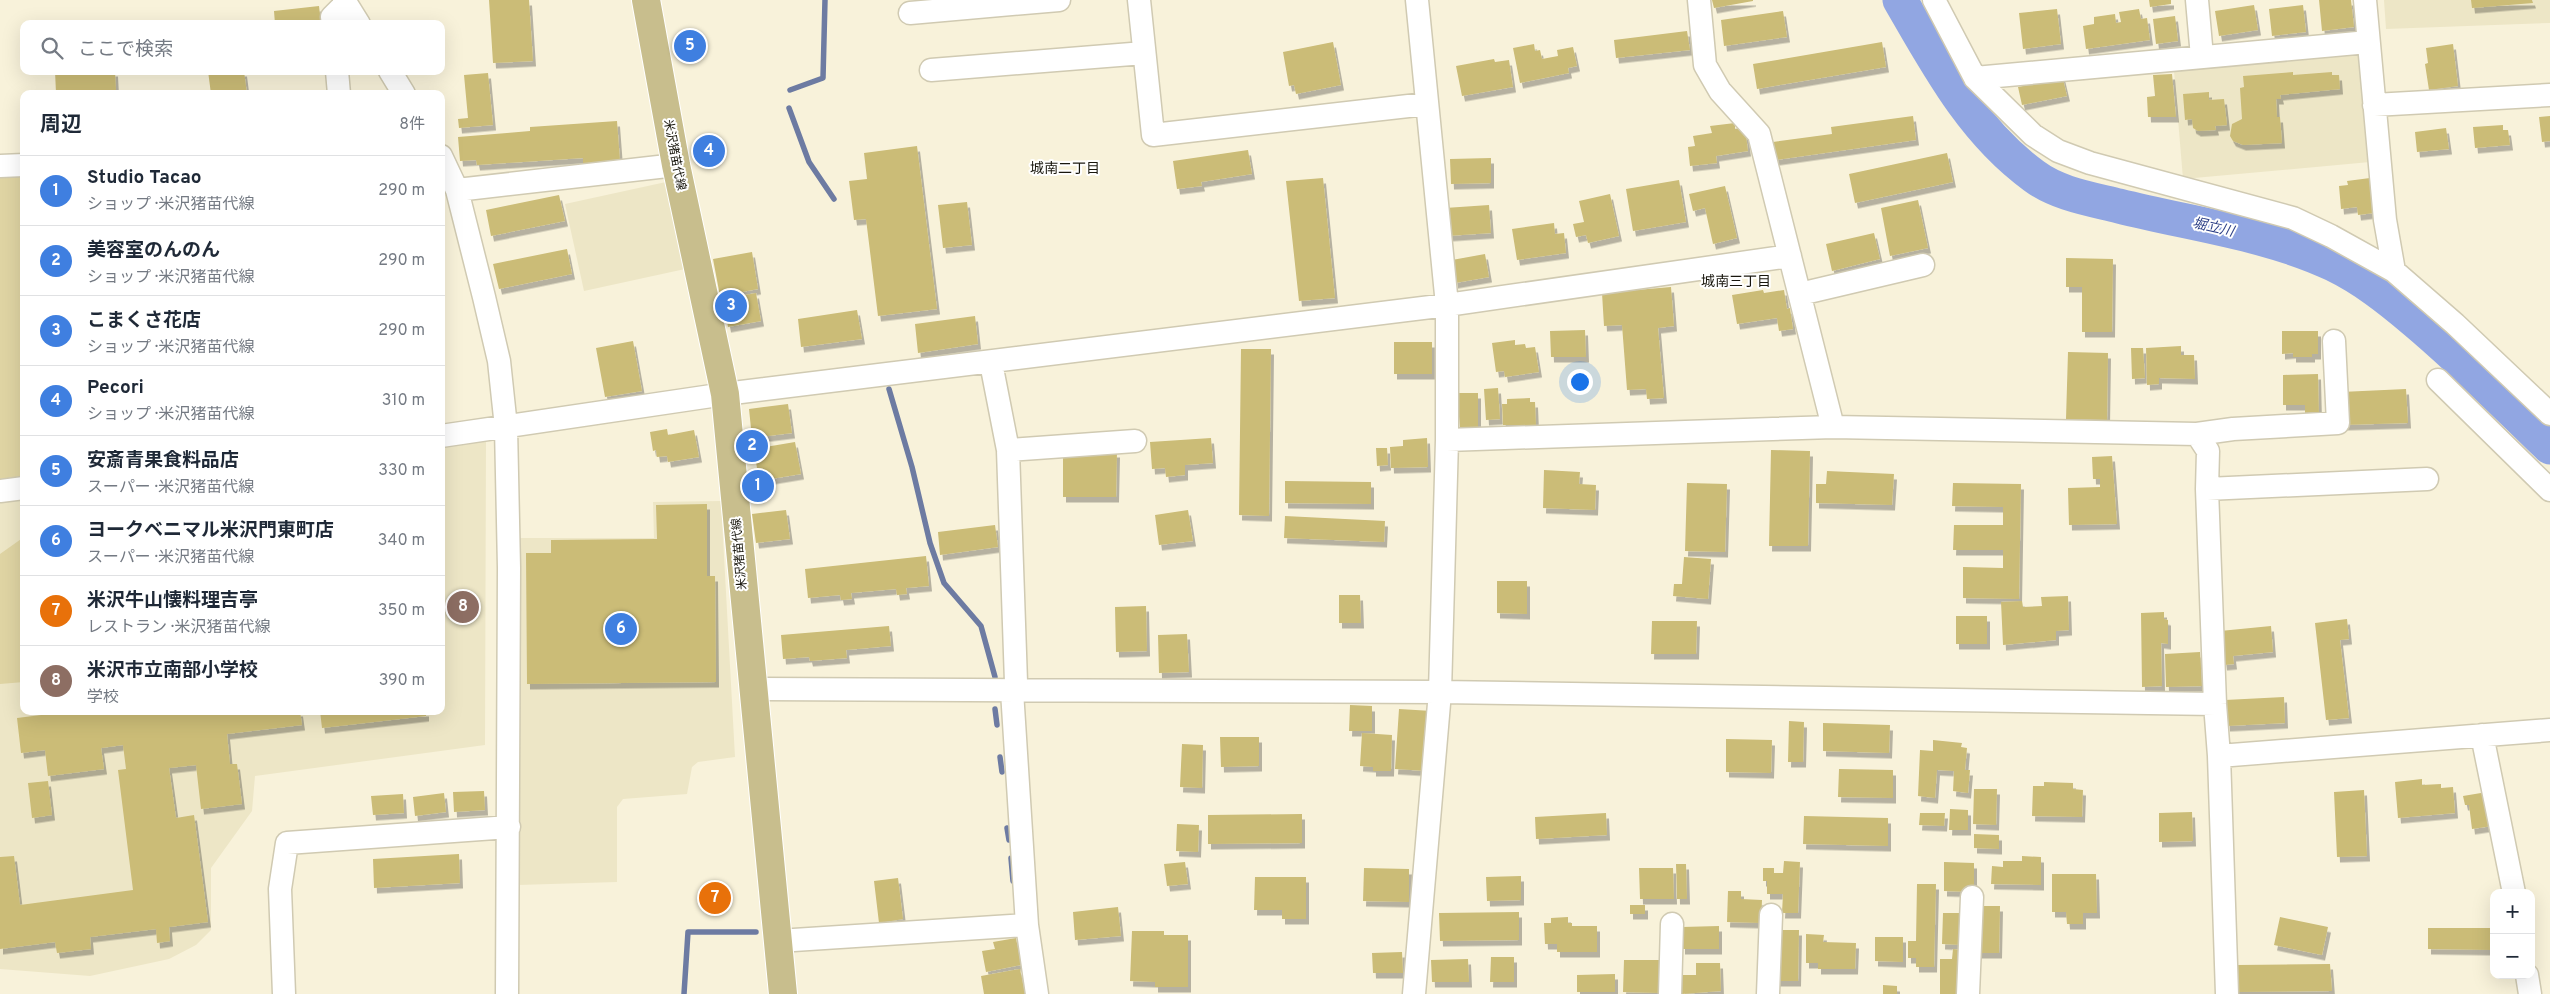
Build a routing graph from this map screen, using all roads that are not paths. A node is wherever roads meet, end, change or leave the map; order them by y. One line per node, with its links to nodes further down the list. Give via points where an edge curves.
1 (646, 0): 27 (main road, 米沢猪苗代線)
2 (1059, 0): 10 (street)
3 (1139, 0): 14 (street)
4 (1418, 0): 23 (street)
5 (1699, 0): 30 (street, via 1705,65 1720,91 1759,134)
6 (1934, 0): 19 (street)
7 (2197, 0): 15 (street)
8 (2364, 0): 13 (street)
9 (345, 2): 11 (street); 12 (street)
10 (910, 13)
11 (332, 20)
12 (356, 20)
13 (2368, 42): 15 (street); 24 (street)
14 (1144, 53): 16 (street); 23 (street, via 1153,134)
15 (2202, 57): 19 (street)
16 (931, 70)
17 (337, 75): 20 (street)
18 (392, 75): 21 (street)
19 (1976, 78): 32 (street, via 2034,135 2058,151 2090,163 2293,218)
20 (339, 90)
21 (402, 90)
22 (2550, 95): 24 (street)
23 (1426, 104): 34 (street)
24 (2374, 105): 32 (street, via 2385,220)
25 (20, 165): 28 (street)
26 (445, 165): 29 (street)
27 (676, 165): 29 (street); 38 (main road, 米沢猪苗代線)
28 (0, 166)
29 (456, 190): 40 (street, via 499,361)
30 (1790, 256): 33 (street); 34 (street)
31 (1923, 265): 33 (street)
32 (2394, 271): 39 (street)
33 (1800, 294): 41 (street)
34 (1447, 305): 36 (street); 44 (street)
35 (2334, 341): 42 (street, via 2338,423)
36 (991, 363): 38 (street); 46 (street)
37 (2438, 380): 50 (street)
38 (725, 394): 40 (street); 52 (main road, 米沢猪苗代線)
39 (2550, 414)
40 (506, 426): 43 (street); 59 (street, via 510,568)
41 (1833, 428): 42 (street); 44 (street)
42 (2197, 434): 49 (street, via 2208,451)
43 (445, 435)
44 (1447, 440): 54 (street)
45 (1135, 441): 46 (street)
46 (1008, 450): 53 (street, via 1016,682)
47 (2427, 479): 49 (street)
48 (20, 488): 51 (street)
49 (2207, 489): 55 (street)
50 (2550, 490)
51 (0, 491)
52 (753, 689): 53 (street); 65 (main road, 米沢猪苗代線)
53 (1012, 691): 54 (street); 64 (street)
54 (1440, 692): 55 (street); 71 (street)
55 (2215, 704): 58 (street)
56 (2550, 730): 57 (street)
57 (2482, 735): 58 (street); 60 (street)
58 (2220, 756): 75 (street)
59 (508, 827): 67 (street, via 288,844 280,889); 68 (street)
60 (2513, 889)
61 (1972, 897): 74 (street)
62 (1771, 915): 73 (street)
63 (1672, 924): 72 (street)
64 (1026, 925): 65 (street); 70 (street)
65 (778, 941): 69 (main road, 米沢猪苗代線)
66 (2528, 979): 76 (street)
67 (284, 994)
68 (507, 994)
69 (783, 994)
70 (1037, 994)
71 (1414, 994)
72 (1670, 994)
73 (1768, 994)
74 (1968, 994)
75 (2227, 994)
76 (2530, 994)

